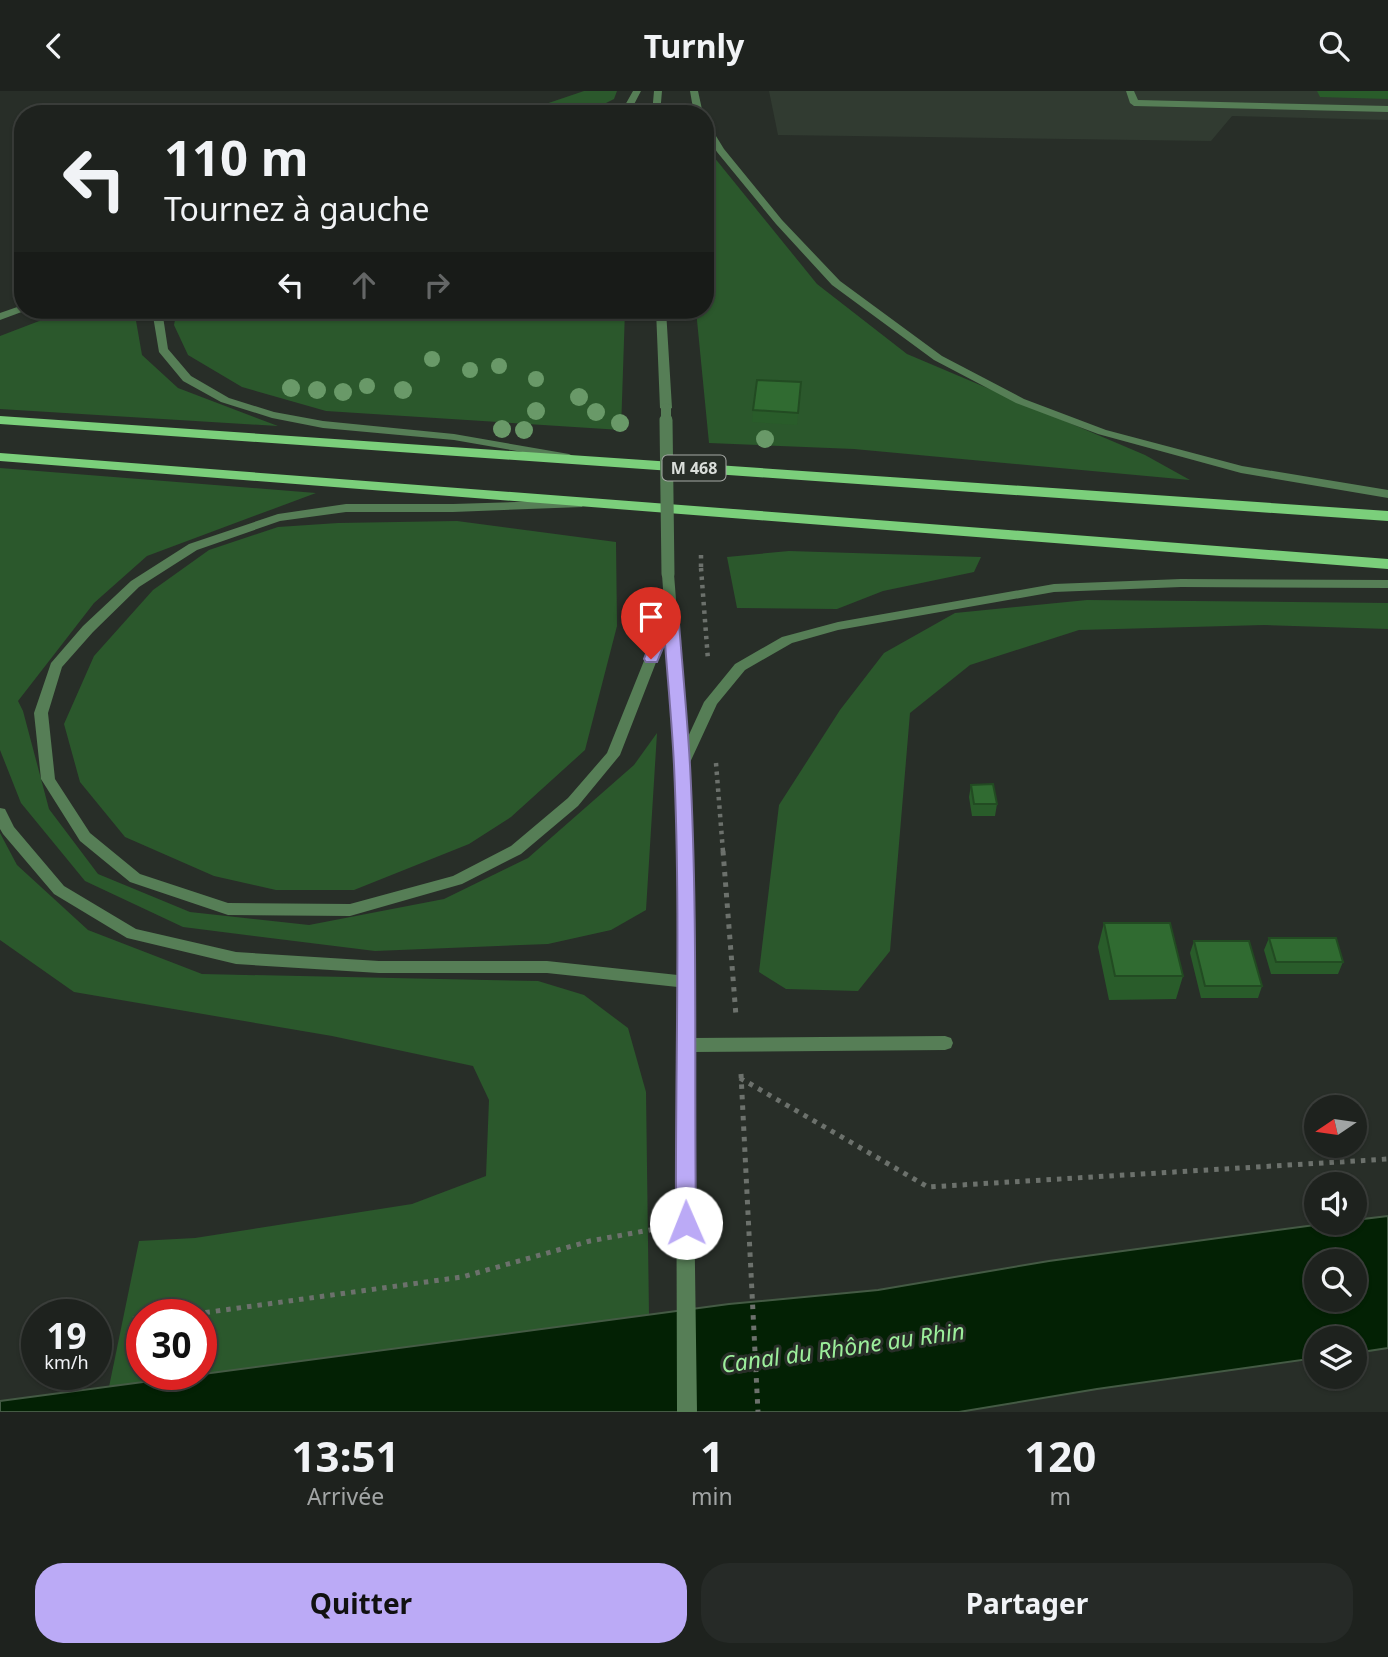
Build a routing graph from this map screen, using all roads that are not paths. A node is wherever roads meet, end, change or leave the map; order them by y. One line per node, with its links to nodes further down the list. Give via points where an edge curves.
1 (1130, 91): 2 (street, via 1134,103)
2 (1388, 109)
3 (714, 140): 9 (street, via 779,222 836,283 938,358 1020,401 1102,432 1241,469)
4 (155, 319): 8 (street, via 165,358 192,384 247,409 340,428 454,437)
5 (661, 319): 14 (street, bridge)
6 (0, 420): 8 (main road, M 468)
7 (0, 457): 10 (main road)
8 (595, 461): 11 (main road, M 468)
9 (1388, 494)
10 (599, 503): 12 (main road); 14 (street, via 346,508 278,518 193,547 135,584 56,666 41,713 48,779 85,837 135,878 228,909 350,910 457,880 516,849 573,802 613,755)
11 (1388, 516)
12 (1388, 564)
13 (1388, 584): 15 (street, via 1054,588 838,626 788,640 740,667 711,702)
14 (670, 611): 15 (street)
15 (682, 765): 17 (street)
16 (0, 813): 17 (street, via 8,830 59,890 131,934 236,958 379,967 547,967)
17 (687, 982): 19 (street)
18 (945, 1043): 19 (street)
19 (684, 1045): 20 (street)
20 (687, 1412)

